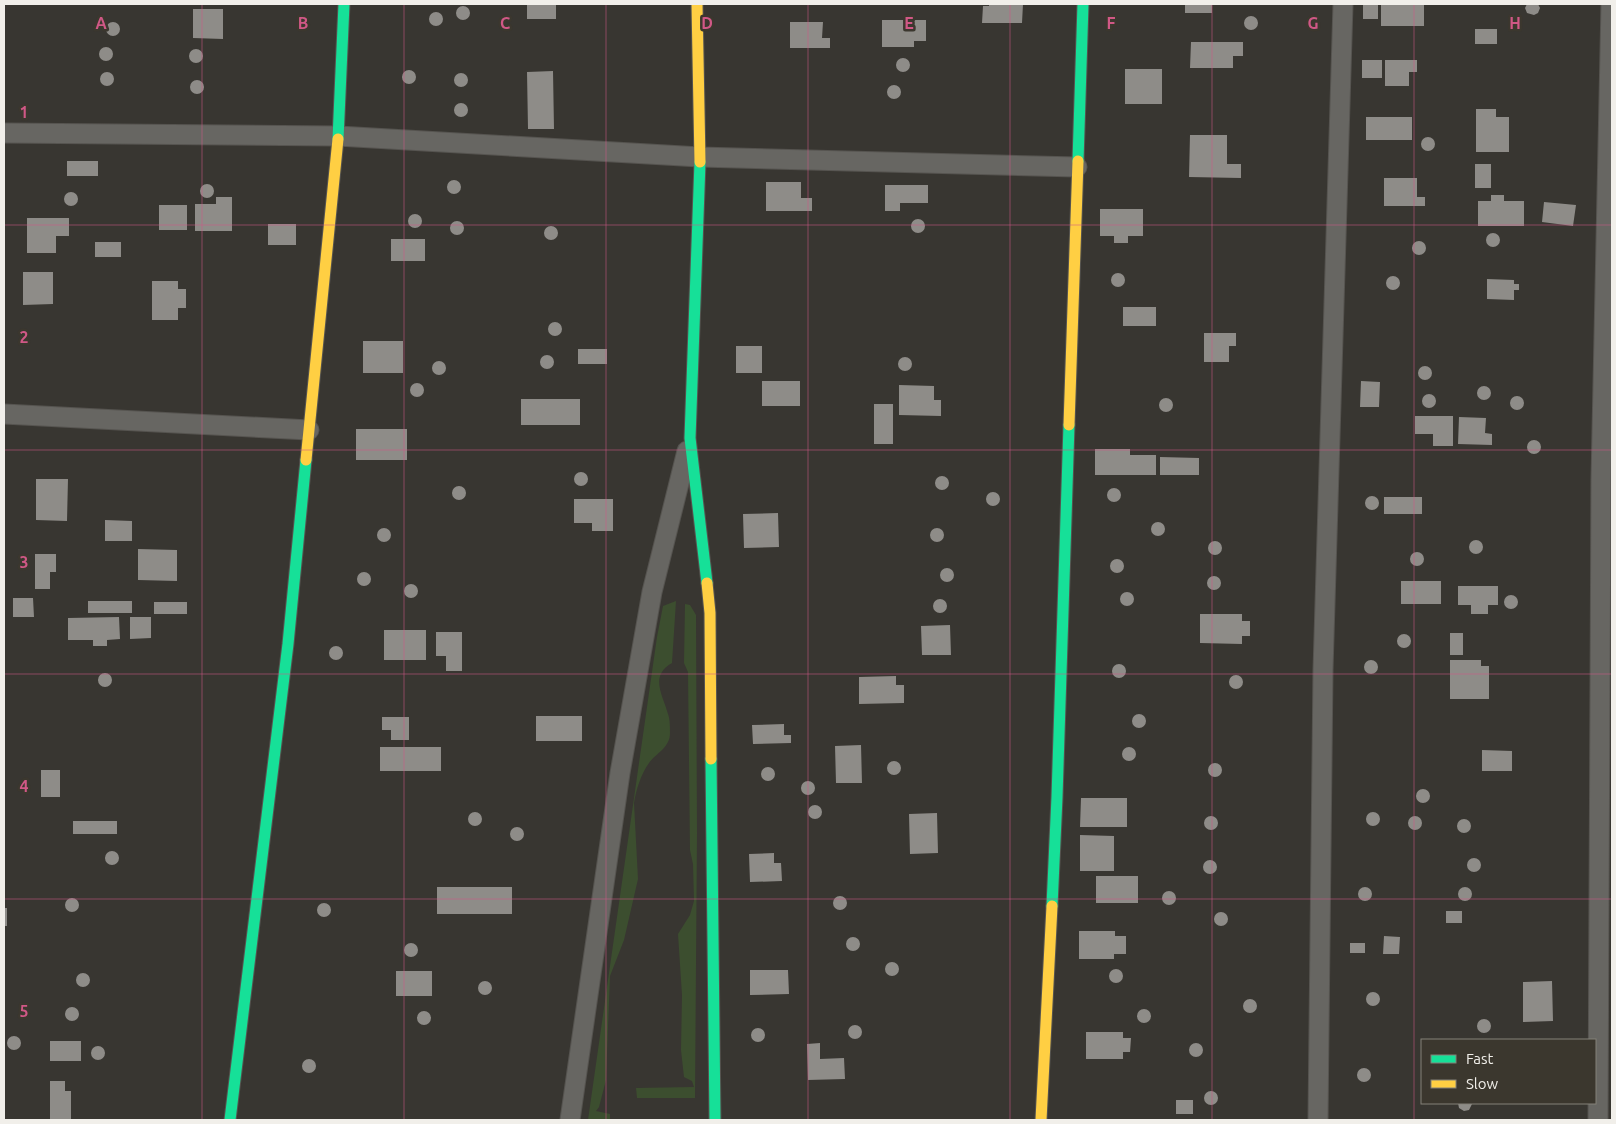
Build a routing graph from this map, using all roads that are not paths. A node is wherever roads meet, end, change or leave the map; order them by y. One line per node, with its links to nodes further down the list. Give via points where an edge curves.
1 (344, 4): 7 (street)
2 (697, 4): 8 (street)
3 (1083, 4): 9 (street)
4 (1343, 4): 17 (street, via 1323,670)
5 (1611, 4): 18 (street, via 1601,479)
6 (4, 133): 7 (street)
7 (338, 136): 8 (street); 11 (street)
8 (700, 157): 9 (street); 12 (street)
9 (1077, 167): 16 (street, via 1057,797)
10 (4, 414): 11 (street)
11 (309, 430): 13 (street, via 288,644)
12 (690, 438): 14 (street, via 652,592 619,783); 15 (street, via 710,613)
13 (230, 1120)
14 (570, 1120)
15 (715, 1120)
16 (1041, 1120)
17 (1318, 1120)
18 (1598, 1120)

